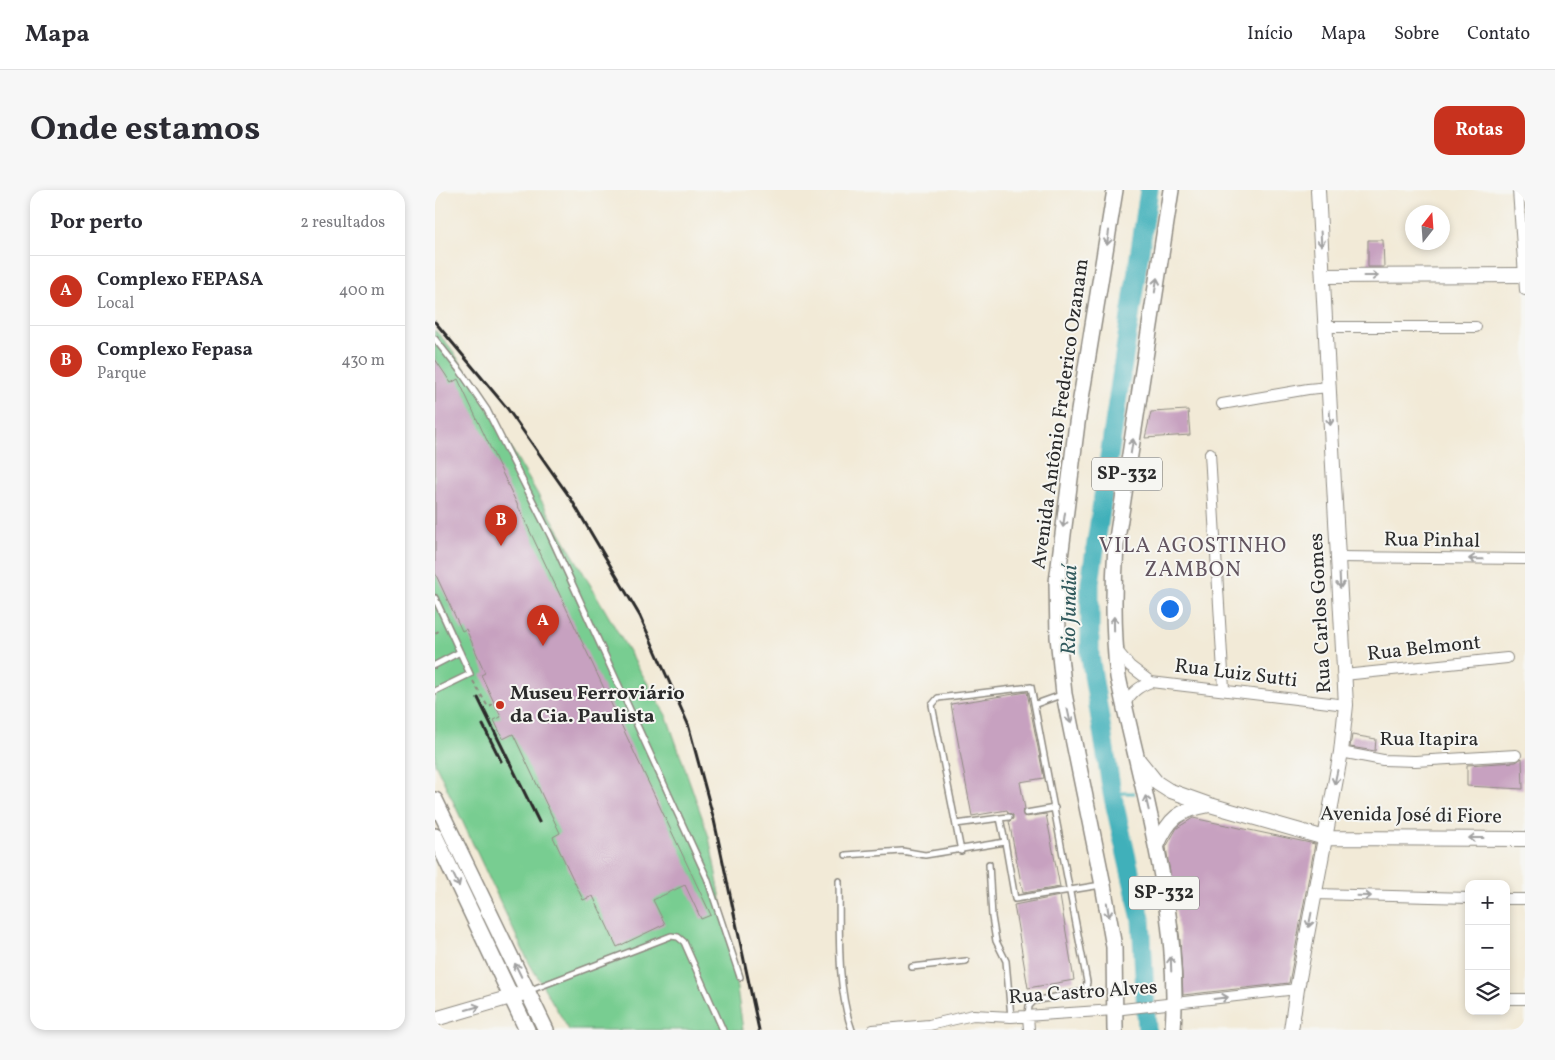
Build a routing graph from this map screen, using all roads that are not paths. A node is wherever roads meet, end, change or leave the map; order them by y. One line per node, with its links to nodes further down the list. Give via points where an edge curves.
1 (1115, 190): 25 (main road, Avenida Antônio Frederico Ozanam / SP-332, one-way to 25, via 1060,544 1057,619)
2 (1171, 190): 17 (main road, SP-332, one-way to 2, via 1116,545)
3 (1318, 190): 6 (main road, Rua Carlos Gomes, one-way to 6)
4 (1518, 190): 5 (street)
5 (1524, 275): 6 (main road, one-way to 5); 7 (street)
6 (1323, 276): 8 (main road, Rua Carlos Gomes)
7 (1525, 290)
8 (1325, 327): 9 (street); 11 (main road, Rua Carlos Gomes)
9 (1476, 327)
10 (435, 339): 58 (lane, via 487,410 546,527 707,878)
11 (1329, 387): 12 (street); 14 (main road, Rua Carlos Gomes, one-way to 14)
12 (1223, 404)
13 (1210, 453): 23 (street)
14 (1339, 557): 15 (street, Rua Pinhal, one-way to 14); 21 (main road, Rua Carlos Gomes, one-way to 21)
15 (1525, 560)
16 (435, 598): 18 (lane)
17 (1114, 646): 22 (street, Rua Luiz Sutti, via 1130,666); 27 (main road, SP-332)
18 (460, 652): 20 (lane); 24 (lane, via 470,674)
19 (1507, 658): 21 (street, Rua Belmont)
20 (435, 665)
21 (1344, 675): 28 (main road, Rua Carlos Gomes)
22 (1151, 682): 23 (street, Rua Luiz Sutti); 27 (street, Rua Luiz Sutti, via 1131,693)
23 (1224, 689): 28 (street, Rua Luiz Sutti)
24 (435, 691)
25 (1064, 694): 26 (lane); 50 (main road, Avenida Antônio Frederico Ozanam / SP-332, one-way to 50)
26 (1036, 704): 35 (lane); 39 (lane, via 1033,691 1027,686 934,700 932,705)
27 (1124, 704): 31 (main road, SP-332)
28 (1346, 705): 29 (main road, Rua Carlos Gomes)
29 (1341, 752): 30 (street, Rua Itapira, via 1383,760 1415,761); 42 (main road, Rua Carlos Gomes, one-way to 42)
30 (1516, 755)
31 (1137, 758): 32 (main road, Avenida José di Fiore, via 1157,783); 45 (main road, SP-332, one-way to 31)
32 (1177, 793): 34 (main road, Avenida José di Fiore); 40 (main road)
33 (435, 800): 60 (main road, one-way to 33)
34 (1210, 805): 40 (main road, via 1181,813); 42 (main road, Avenida José di Fiore)
35 (1055, 808): 36 (lane); 51 (lane)
36 (1026, 813)
37 (1009, 816): 38 (lane)
38 (1000, 818): 39 (lane); 44 (lane)
39 (956, 824): 46 (lane)
40 (1165, 826): 45 (main road)
41 (435, 836): 61 (main road, one-way to 61)
42 (1325, 838): 43 (main road, Avenida José di Fiore, one-way to 42); 52 (main road, Rua Carlos Gomes)
43 (1525, 838)
44 (1005, 842): 46 (lane); 51 (lane, via 1015,899)
45 (1157, 846): 64 (main road, SP-332, one-way to 45, via 1171,956)
46 (961, 850): 47 (lane, via 925,855 902,851)
47 (846, 855)
48 (989, 864): 67 (lane, via 992,917 996,940 1006,961)
49 (839, 881): 73 (lane, via 843,978 846,1009)
50 (1103, 885): 51 (lane); 65 (main road, Avenida Antônio Frederico Ozanam / SP-332, one-way to 65, via 1114,946)
51 (1070, 890): 66 (lane, via 1086,988 1081,992 1034,1001 1029,1006)
52 (1315, 894): 53 (street, one-way to 53); 59 (main road, Rua Carlos Gomes, one-way to 59)
53 (1465, 898)
54 (1510, 899): 55 (street)
55 (1525, 899)
56 (966, 961): 57 (lane)
57 (912, 967)
58 (740, 977)
59 (1297, 989): 64 (street, Rua Castro Alves, one-way to 59); 78 (main road, Rua Carlos Gomes)
60 (528, 992): 61 (main road); 71 (main road); 72 (lane, via 671,936 678,937 684,942)
61 (511, 996): 68 (main road, one-way to 61); 70 (main road)
62 (1510, 999): 63 (street)
63 (1525, 999)
64 (1168, 1004): 65 (street, Rua Castro Alves); 77 (main road, SP-332)
65 (1120, 1010): 66 (street, Rua Castro Alves); 76 (main road, Avenida Antônio Frederico Ozanam / SP-332)
66 (1028, 1015): 67 (street, Rua Castro Alves); 75 (street)
67 (1011, 1017): 69 (street, Rua Castro Alves, via 973,1015)
68 (435, 1019)
69 (930, 1027): 74 (street, Rua Castro Alves)
70 (527, 1030)
71 (546, 1030)
72 (723, 1030)
73 (853, 1030)
74 (873, 1030)
75 (1029, 1030)
76 (1115, 1030)
77 (1173, 1030)
78 (1291, 1030)

